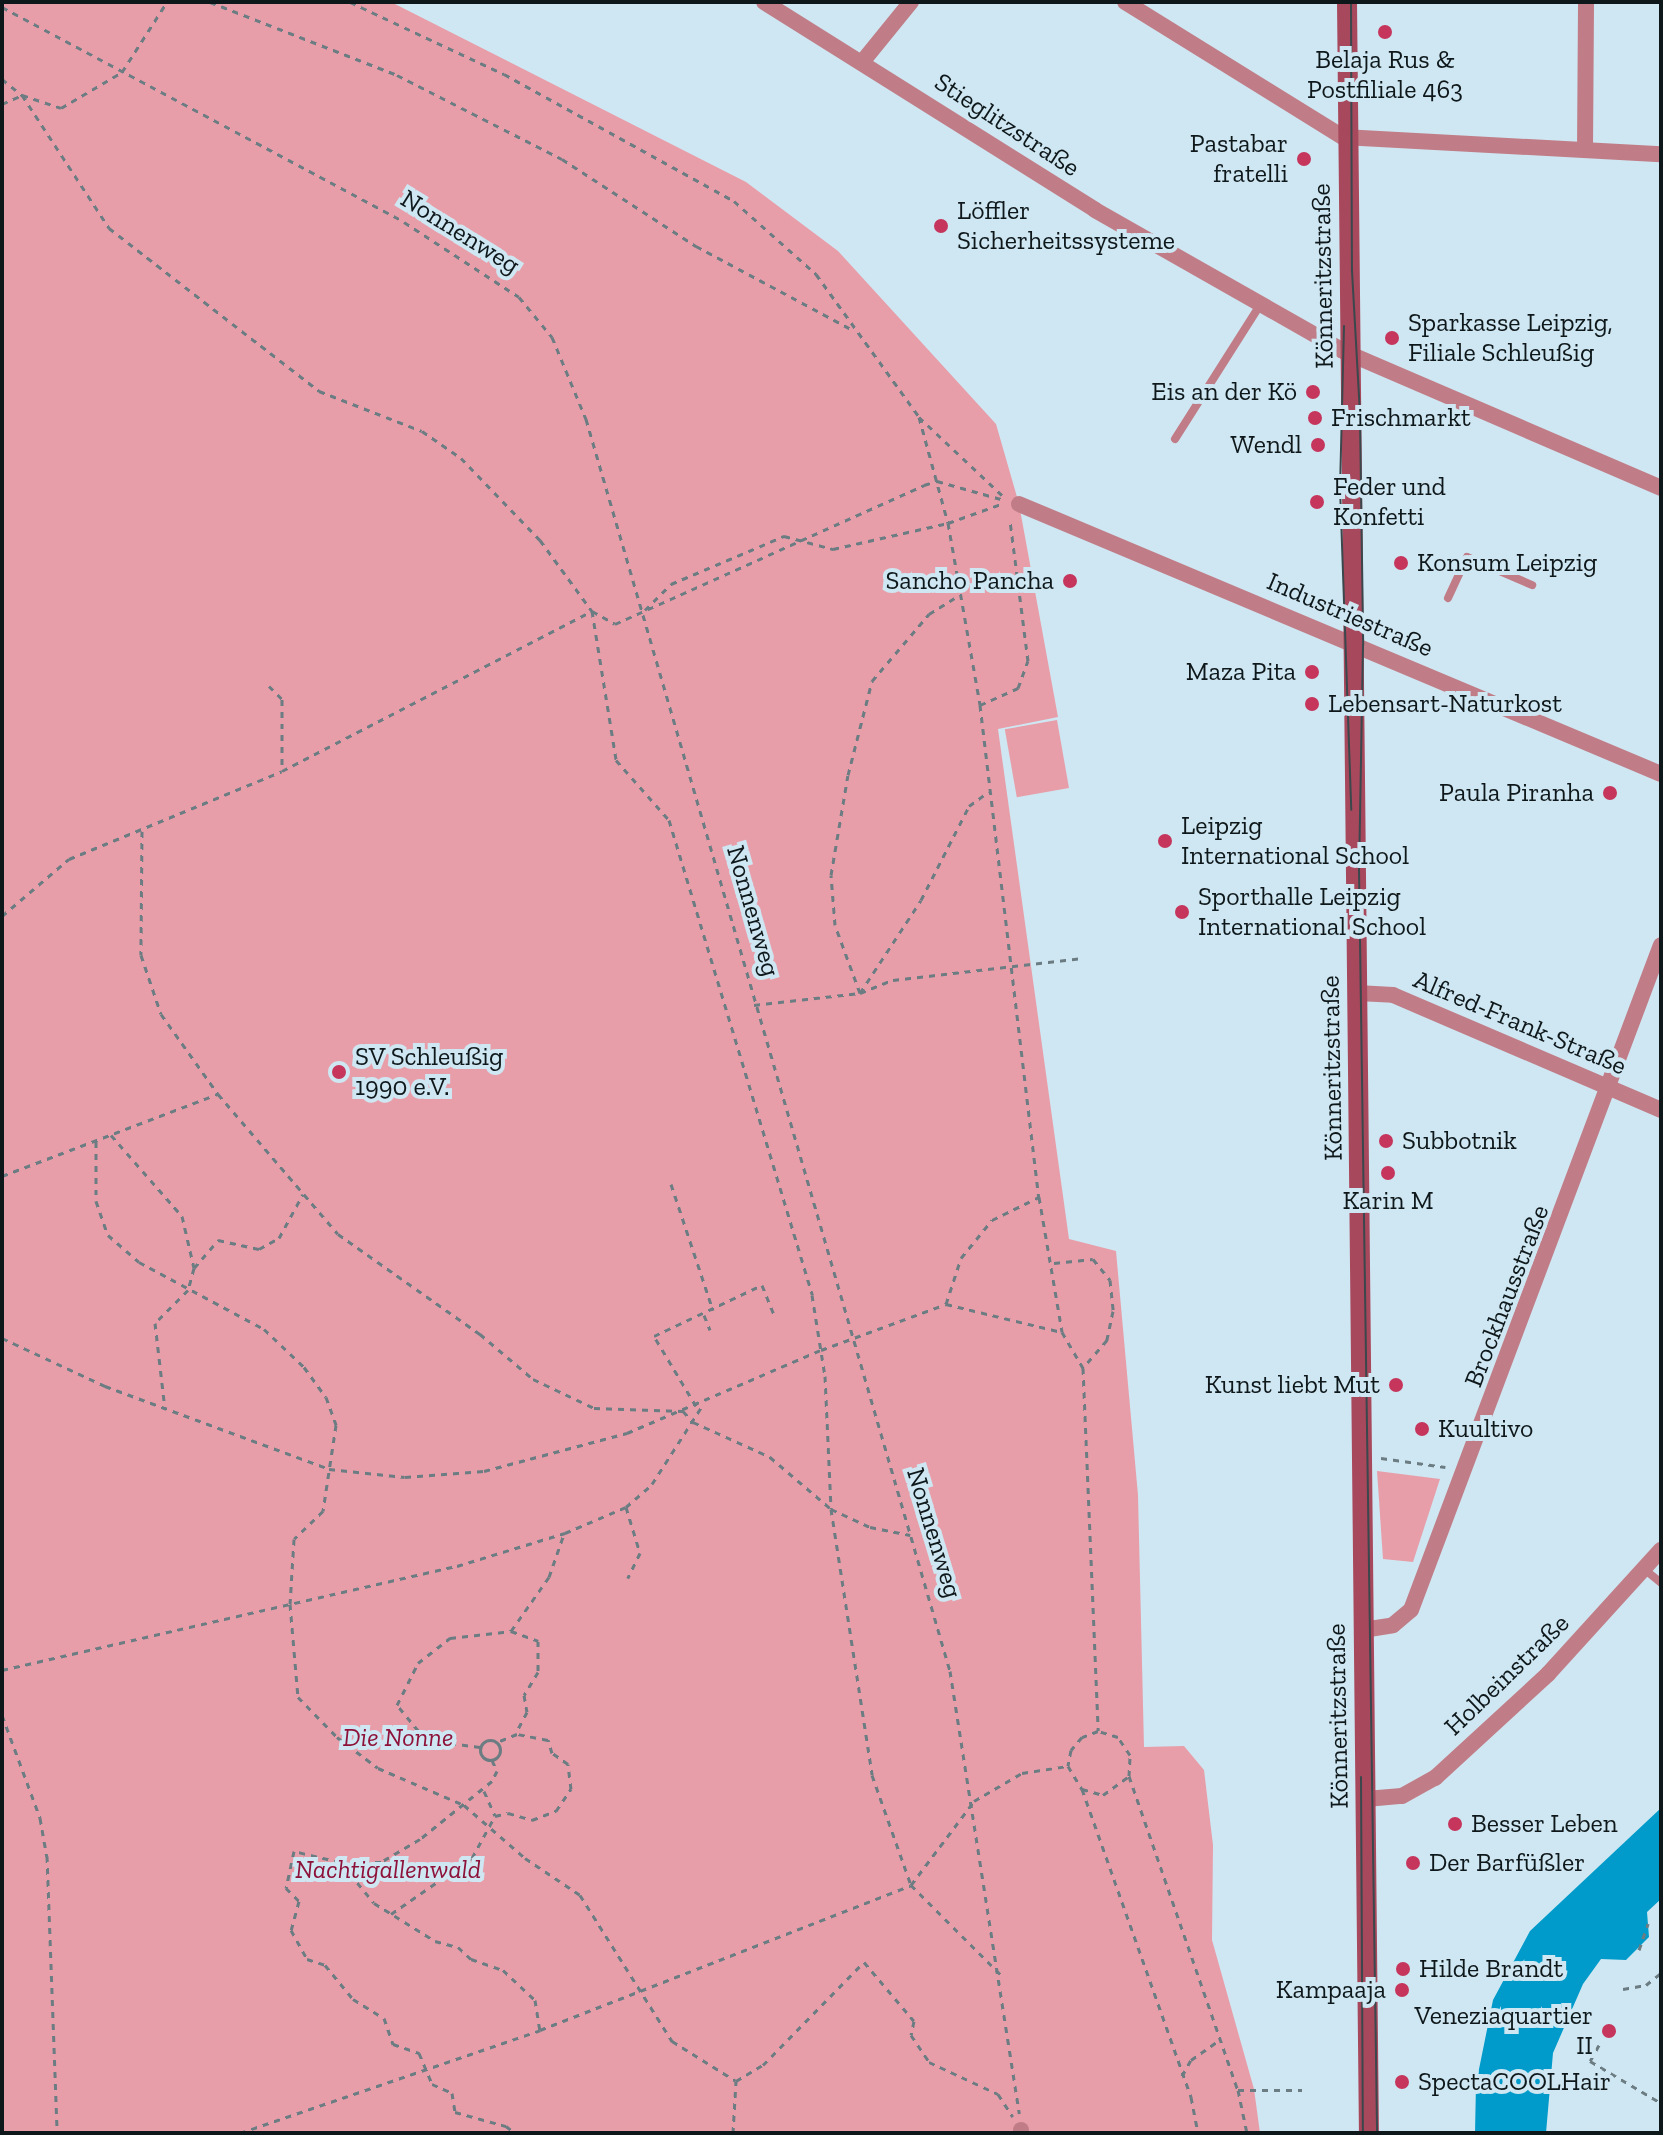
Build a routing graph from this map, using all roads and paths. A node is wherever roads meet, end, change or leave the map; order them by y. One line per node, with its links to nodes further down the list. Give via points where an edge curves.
1 (167, 2): 11 (path)
2 (210, 2): 19 (path, via 438,96 562,159 696,246)
3 (350, 2): 19 (path, via 504,74 734,201 816,274)
4 (764, 2): 10 (street, Stieglitzstraße)
5 (911, 2): 10 (street)
6 (1125, 2): 15 (street)
7 (1347, 2): 15 (main road, Könneritzstraße)
8 (1586, 2): 16 (street)
9 (2, 7): 11 (path, Nonnenweg)
10 (863, 61): 18 (street, Stieglitzstraße, via 1095,210)
11 (122, 72): 13 (path, via 61,108); 32 (path, Nonnenweg, via 404,222 519,297 552,337 575,389)
12 (2, 79): 13 (path)
13 (22, 95): 14 (path); 31 (path, via 109,228 319,391 422,431 461,458 540,540)
14 (2, 104)
15 (1347, 138): 16 (street); 20 (main road, Könneritzstraße)
16 (1585, 150): 17 (street)
17 (1661, 154)
18 (1260, 305): 20 (street, Stieglitzstraße); 22 (lane)
19 (855, 331): 21 (path)
20 (1349, 353): 24 (street, Stieglitzstraße); 33 (main road, Könneritzstraße)
21 (919, 417): 23 (path); 25 (path)
22 (1175, 439)
23 (937, 481): 25 (path); 26 (path); 27 (path)
24 (1661, 488)
25 (1014, 503): 26 (path); 33 (street, Industriestraße); 35 (path, via 1013,575 1028,661 1018,688)
26 (948, 523): 27 (path, via 833,549); 29 (path)
27 (803, 539): 32 (path); 32 (path, via 784,536 671,584)
28 (1532, 585): 30 (lane, via 1467,557)
29 (960, 594): 35 (path); 44 (path, via 929,614 872,681 848,775 831,875 835,925)
30 (1448, 598)
31 (592, 611): 32 (path, via 615,624); 36 (path); 67 (path, via 616,760 669,820 812,1295)
32 (643, 613): 46 (path, Nonnenweg)
33 (1354, 641): 37 (street, Industriestraße); 45 (main road, Könneritzstraße)
34 (269, 686): 36 (path, via 282,699)
35 (980, 705): 38 (path)
36 (282, 771): 39 (path)
37 (1661, 774)
38 (989, 791): 43 (path); 44 (path, via 969,806 921,900)
39 (142, 831): 40 (path, via 69,859); 48 (path, via 141,955 161,1014)
40 (2, 916)
41 (1661, 945): 47 (street, Brockhausstraße)
42 (1083, 958): 43 (path)
43 (1013, 965): 44 (path, via 893,980); 55 (path)
44 (860, 993): 46 (path)
45 (1357, 993): 47 (street, Alfred-Frank-Straße, via 1393,995); 74 (main road, Könneritzstraße)
46 (754, 1005): 66 (path, Nonnenweg)
47 (1611, 1088): 49 (street, Alfred-Frank-Straße); 76 (street, Brockhausstraße)
48 (218, 1094): 50 (path); 54 (path)
49 (1661, 1110)
50 (111, 1135): 51 (path); 57 (path, via 182,1216)
51 (96, 1141): 52 (path); 58 (path, via 96,1201 108,1235 139,1262)
52 (2, 1176)
53 (671, 1184): 60 (path)
54 (303, 1194): 57 (path, via 279,1238 259,1249 218,1240); 72 (path, via 338,1234 480,1334 533,1379 594,1408)
55 (1039, 1197): 56 (path); 59 (path, via 992,1220 961,1258)
56 (1054, 1263): 64 (path); 68 (path, via 1093,1259 1110,1280 1113,1311 1107,1340)
57 (194, 1268): 58 (path)
58 (188, 1290): 71 (path, via 155,1323); 75 (path, via 247,1318 304,1367 326,1397 336,1425)
59 (946, 1304): 64 (path); 66 (path)
60 (713, 1310): 61 (path, via 762,1285); 62 (path)
61 (774, 1314)
62 (704, 1315): 63 (path); 70 (path, via 654,1336)
63 (710, 1330)
64 (1062, 1332): 68 (path)
65 (2, 1338): 71 (path)
66 (852, 1339): 67 (path); 80 (path, Nonnenweg)
67 (821, 1350): 69 (path); 78 (path)
68 (1083, 1368): 90 (path)
69 (704, 1403): 70 (path); 73 (path)
70 (696, 1406): 72 (path)
71 (165, 1410): 75 (path)
72 (683, 1411): 73 (path); 75 (path, via 627,1433 484,1471 405,1477)
73 (693, 1422): 77 (path, via 652,1484); 78 (path, via 770,1457)
74 (1361, 1455): 76 (path); 86 (main road, Könneritzstraße)
75 (329, 1469): 85 (path, via 323,1511 294,1539)
76 (1468, 1470): 86 (street, Brockhausstraße, via 1411,1610 1393,1625)
77 (626, 1507): 79 (path); 83 (path, via 640,1553)
78 (831, 1509): 80 (path, via 870,1527); 105 (path, via 872,1775)
79 (565, 1533): 85 (path, via 457,1566); 87 (path, via 549,1577)
80 (910, 1535): 100 (path, Nonnenweg, via 950,1671)
81 (1661, 1550): 82 (street, Holbeinstraße)
82 (1644, 1569): 84 (lane); 99 (street, Holbeinstraße, via 1548,1674 1435,1778 1402,1796)
83 (628, 1578)
84 (1661, 1583)
85 (290, 1604): 88 (path); 101 (path, via 298,1697 337,1737 378,1768)
86 (1363, 1630): 99 (main road, Könneritzstraße)
87 (511, 1631): 91 (path, via 538,1641 538,1672 524,1695 527,1712 516,1726); 93 (path, via 450,1638 418,1663 397,1705 426,1740)
88 (2, 1670)
89 (2, 1715): 123 (path, via 40,1818 47,1856)
90 (1098, 1731): 95 (path, via 1076,1743); 96 (path, via 1118,1737 1130,1755)
91 (517, 1734): 92 (path); 102 (path, via 548,1740 552,1753 568,1764 571,1789 556,1811 532,1820 508,1813)
92 (497, 1742): 93 (path, via 485,1740); 94 (path, via 500,1751)
93 (480, 1747): 94 (path, via 483,1759)
94 (492, 1760): 98 (path, via 497,1771)
95 (1068, 1766): 97 (path); 100 (path, via 1022,1773)
96 (1129, 1776): 97 (path, via 1103,1795); 114 (path)
97 (1082, 1789): 117 (path)
98 (483, 1790): 101 (path); 102 (path)
99 (1366, 1799): 129 (main road, Könneritzstraße)
100 (974, 1801): 105 (path); 110 (path, Nonnenweg)
101 (464, 1805): 103 (path); 104 (path, via 381,1862)
102 (495, 1816): 103 (path)
103 (489, 1826): 106 (path, via 472,1858); 111 (path, via 580,1895)
104 (340, 1862): 106 (path, via 374,1903); 116 (path, via 294,1851 286,1888 299,1901 291,1930 307,1959 325,1965 353,1999 384,2018 393,2044 419,2053)
105 (911, 1885): 110 (path); 111 (path)
106 (391, 1914): 113 (path, via 435,1941 458,1947 471,1959 503,1970 535,2000)
107 (1648, 1924): 108 (path)
108 (1639, 1950)
109 (1661, 1973): 112 (path, via 1646,1985)
110 (1001, 1975): 122 (path, Nonnenweg)
111 (642, 1989): 113 (path); 118 (path, via 672,2041)
112 (1623, 1989)
113 (540, 2030): 116 (path)
114 (1218, 2041): 117 (path, via 1191,2060); 119 (path)
115 (1599, 2045): 121 (path, via 1590,2061)
116 (427, 2065): 124 (path); 125 (path, via 432,2084 452,2093 455,2112)
117 (1182, 2076): 127 (path)
118 (736, 2081): 122 (path, via 763,2065 864,1962 908,2011 914,2021 911,2035 929,2062 998,2094); 126 (path)
119 (1238, 2090): 120 (path); 128 (path)
120 (1302, 2090)
121 (1661, 2103)
122 (1021, 2132)
123 (57, 2133)
124 (240, 2133)
125 (515, 2133)
126 (733, 2133)
127 (1198, 2133)
128 (1247, 2133)
129 (1369, 2133)

